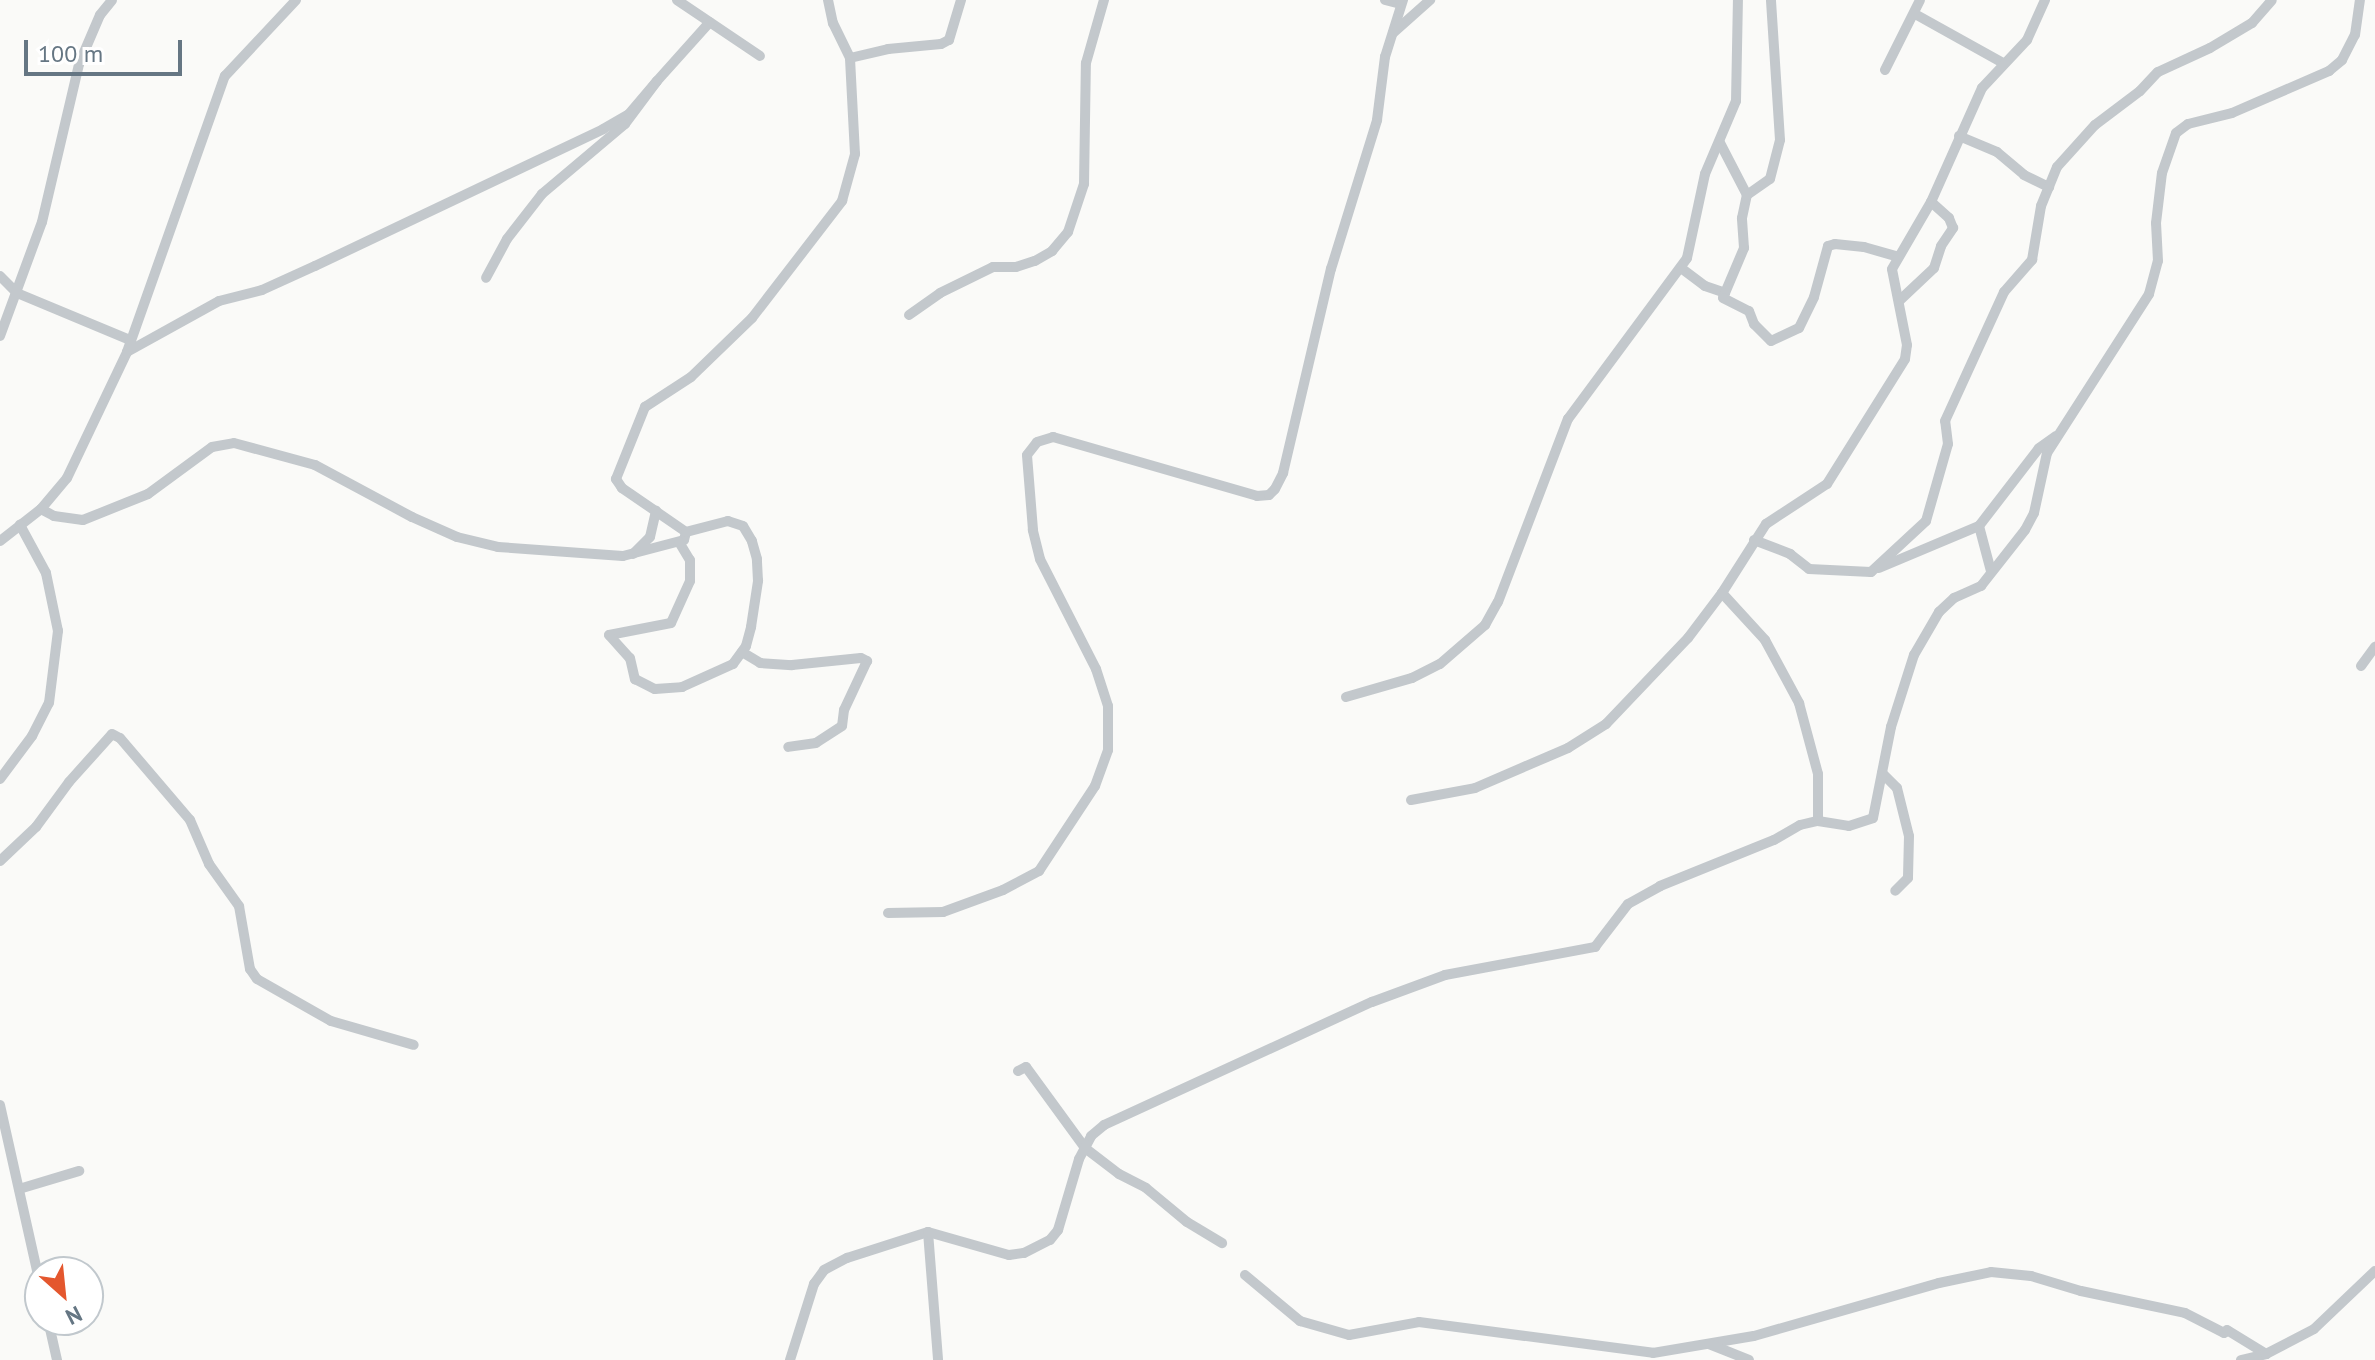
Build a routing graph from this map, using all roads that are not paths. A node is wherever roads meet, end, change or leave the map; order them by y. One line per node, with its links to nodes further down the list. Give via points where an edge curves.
1 (112, 0): 33 (street, via 79,64 58,165)
2 (296, 0): 38 (street, via 225,76)
3 (677, 0): 17 (street)
4 (828, 0): 20 (street)
5 (961, 0): 20 (street, via 949,40)
6 (1104, 0): 36 (street, via 1086,63 1084,184 1068,232 1035,261 993,267)
7 (1385, 0): 15 (street)
8 (1430, 0): 18 (street)
9 (1738, 0): 25 (street, via 1736,101)
10 (1771, 0): 27 (street, via 1780,140 1770,179)
11 (1920, 0): 16 (street)
12 (2045, 0): 21 (street, via 2027,40)
13 (2272, 0): 26 (street, via 2252,23 2158,72 2076,145 2057,167)
14 (2359, 1): 40 (street, via 2355,35 2342,60 2329,71 2176,133 2162,173 2158,261 2149,294)
15 (1402, 2): 18 (street)
16 (1915, 14): 21 (street); 22 (street)
17 (710, 22): 19 (street); 23 (street)
18 (1393, 33): 63 (street, via 1378,91 1377,120 1331,269 1275,489 1257,496 1053,437 1037,442 1027,455 1033,530 1040,559 1096,669 1108,706 1108,750 1095,786 1039,871 943,912)
19 (760, 56)
20 (850, 58): 42 (street, via 855,154 842,201 752,318 691,377 645,407 616,479)
21 (2003, 63): 24 (street, via 1982,88)
22 (1885, 70)
23 (657, 81): 32 (street, via 625,124 542,194 507,239); 39 (street, via 629,114 603,129 262,290 219,301)
24 (1959, 136): 26 (street, via 1997,152 2024,175); 28 (street)
25 (1720, 143): 27 (street); 30 (street, via 1705,174 1695,232)
26 (2049, 187): 50 (street, via 2032,260 2004,292 1945,421 1948,444 1926,521)
27 (1747, 195): 34 (street, via 1744,248)
28 (1931, 202): 29 (street); 35 (street, via 1953,228 1934,268)
29 (1898, 257): 34 (street, via 1864,247 1828,246 1799,328 1771,341 1749,311 1723,298); 35 (street, via 1891,278)
30 (1681, 268): 34 (street); 55 (street, via 1568,419 1485,625 1464,647 1426,671)
31 (0, 276): 33 (street)
32 (486, 278)
33 (17, 293): 37 (street); 38 (street)
34 (1725, 293)
35 (1899, 301): 46 (street, via 1907,345 1896,377 1827,484 1766,524)
36 (909, 315)
37 (0, 336)
38 (130, 340): 39 (street)
39 (127, 352): 41 (street, via 67,478)
40 (2057, 435): 44 (street, via 2039,448); 49 (street, via 2047,453 2034,513)
41 (41, 509): 43 (street); 48 (street, via 83,520 148,494 212,447 234,443 315,465 457,537 552,553)
42 (656, 511): 45 (street); 48 (street, via 650,537)
43 (20, 525): 47 (street); 58 (street, via 46,573 58,631 49,703)
44 (1979, 526): 49 (street); 50 (street)
45 (682, 537): 48 (street); 53 (street, via 728,521 743,526 752,541 758,581); 53 (street, via 690,581 671,623 609,635 630,658 635,679 655,689 682,687 733,664)
46 (1754, 540): 50 (street, via 1790,554 1809,569); 51 (street)
47 (0, 541)
48 (633, 554)
49 (1991, 571): 57 (street, via 1981,586 1954,598 1939,612 1914,655 1899,694)
50 (1871, 572)
51 (1722, 593): 59 (street, via 1688,638 1606,724 1568,748 1475,788); 60 (street, via 1765,640 1799,703 1818,774)
52 (2375, 647): 54 (street)
53 (742, 652): 56 (street, via 760,663 867,661 842,726 816,743)
54 (2361, 666)
55 (1346, 697)
56 (788, 747)
57 (1882, 773): 60 (street, via 1873,818 1849,826); 62 (street, via 1897,788 1909,836 1908,878)
58 (0, 779)
59 (1411, 800)
60 (1818, 821): 67 (street, via 1639,898 1614,919 1595,947 1445,975 1372,1002 1104,1125)
61 (0, 861): 64 (street, via 36,827 112,734 190,820 209,864 239,906 250,969 257,979 331,1021)
62 (1895, 891)
63 (888, 913)
64 (414, 1045)
65 (1018, 1071): 67 (street, via 1026,1067)
66 (0, 1105): 69 (street)
67 (1085, 1148): 70 (street, via 1058,1230 1024,1253 996,1254); 71 (street)
68 (79, 1171): 69 (street)
69 (19, 1189): 72 (street)
70 (928, 1232): 79 (street, via 824,1270 811,1290); 80 (street)
71 (1222, 1243)
72 (34, 1256)
73 (2375, 1271): 77 (street, via 2314,1329)
74 (1245, 1275): 76 (street, via 1300,1321 1349,1335 1419,1322 1653,1353)
75 (52, 1336): 78 (street)
76 (1709, 1344): 77 (street, via 1991,1272 2031,1276 2185,1313); 81 (street)
77 (2266, 1354): 82 (street)
78 (57, 1360)
79 (790, 1360)
80 (938, 1360)
81 (1749, 1360)
82 (2241, 1360)

